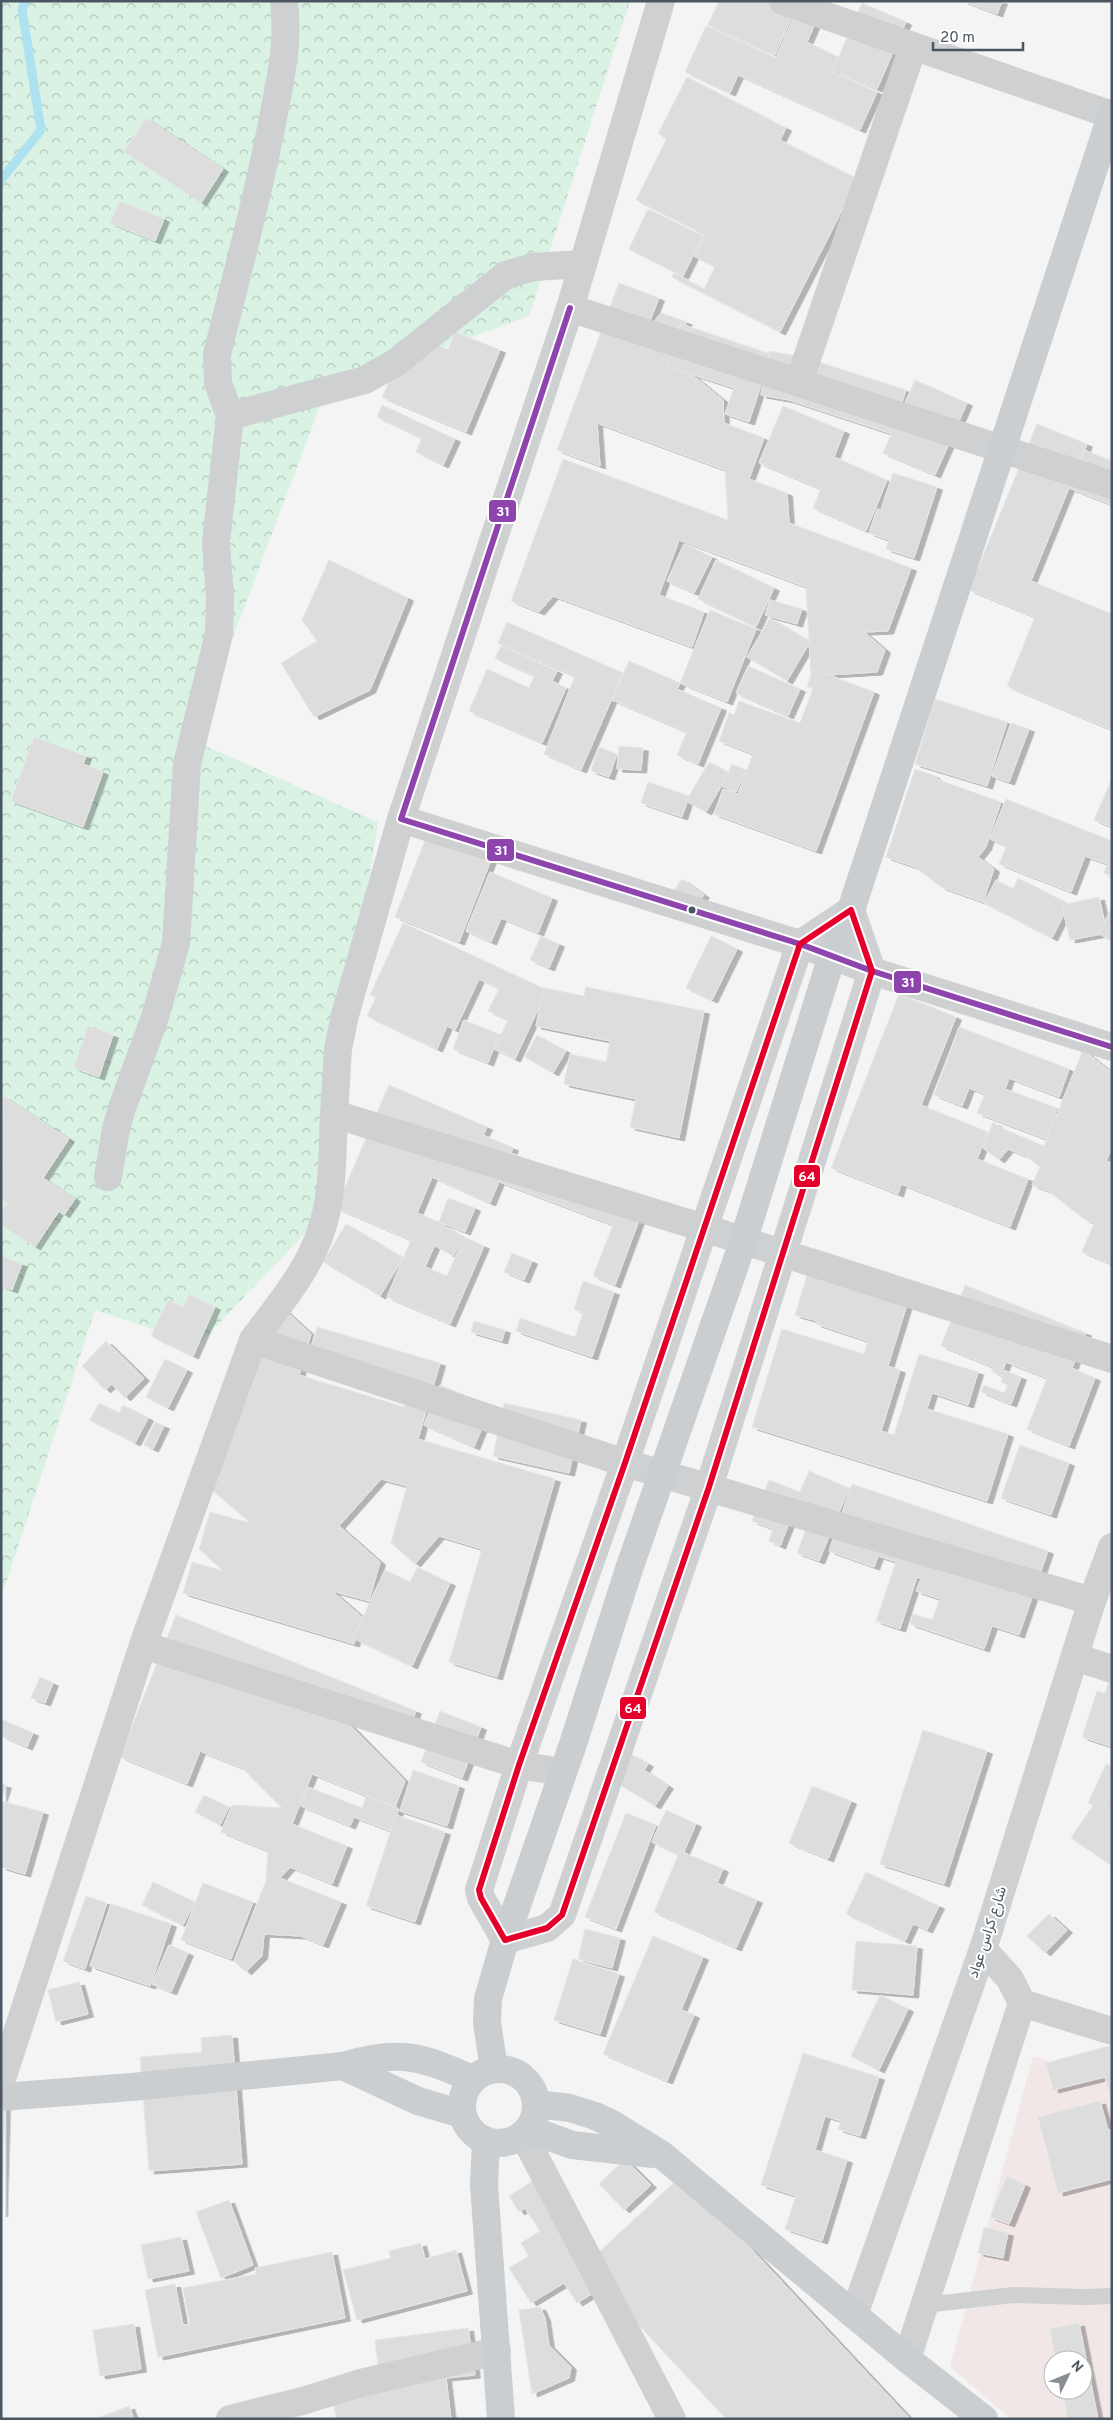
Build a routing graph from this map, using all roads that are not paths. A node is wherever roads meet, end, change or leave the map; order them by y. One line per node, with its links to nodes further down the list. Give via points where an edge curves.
1 (284, 1): 9 (street, via 285,51 266,154 217,355 218,383)
2 (661, 1): 6 (street)
3 (783, 1): 4 (street)
4 (912, 47): 5 (street); 8 (street)
5 (1112, 114): 10 (main road)
6 (583, 264): 7 (street); 9 (street, via 533,267 506,275 395,363 365,380)
7 (570, 308): 8 (street); 12 (street)
8 (799, 382): 10 (street)
9 (230, 416): 19 (street, via 216,542 219,634 187,764 176,943 155,1017 120,1115)
10 (1002, 448): 11 (street); 13 (main road)
11 (1112, 485)
12 (401, 819): 14 (street); 18 (street, via 345,1015 338,1049)
13 (852, 910): 14 (street); 15 (main road); 16 (street)
14 (800, 944): 15 (street); 20 (street)
15 (832, 956): 16 (street); 21 (main road)
16 (872, 971): 17 (street); 22 (street)
17 (1112, 1047)
18 (334, 1114): 20 (street); 23 (street, via 330,1196 320,1234 303,1271)
19 (108, 1177)
20 (704, 1228): 21 (street); 25 (street)
21 (743, 1242): 22 (street); 26 (main road)
22 (783, 1254): 24 (street); 27 (street)
23 (253, 1340): 25 (street); 30 (street)
24 (1112, 1359)
25 (625, 1463): 26 (street); 33 (street)
26 (662, 1473): 27 (street); 34 (main road)
27 (709, 1486): 29 (street); 35 (street, via 562,1915 547,1928)
28 (1112, 1547): 29 (street, شارع كراس عواد)
29 (1092, 1601): 31 (street, شارع كراس عواد)
30 (143, 1645): 33 (street); 41 (street)
31 (1074, 1658): 32 (street); 36 (street, شارع كراس عواد)
32 (1112, 1669)
33 (518, 1765): 34 (street); 35 (street, via 479,1890)
34 (562, 1772): 35 (main road)
35 (505, 1940): 40 (main road, via 488,1999)
36 (983, 1949): 37 (street, via 1010,1979); 50 (street, شارع كراس عواد)
37 (1022, 2003): 38 (street); 49 (street)
38 (1112, 2031)
39 (343, 2066): 40 (main road, via 375,2057 415,2057); 42 (main road); 44 (main road, via 418,2101)
40 (483, 2074): 43 (main road, via 506,2069 518,2074 527,2081); 44 (main road, via 465,2089)
41 (1, 2082)
42 (1, 2097)
43 (536, 2104): 45 (main road, via 536,2112); 47 (main road, via 570,2108 595,2116)
44 (462, 2114): 46 (main road, via 467,2125)
45 (526, 2132): 46 (main road, via 505,2143); 47 (main road, via 572,2145); 56 (street)
46 (486, 2141): 51 (main road, via 484,2185)
47 (662, 2155): 50 (main road)
48 (1112, 2296): 49 (lane, via 1013,2295)
49 (925, 2305): 52 (street)
50 (854, 2315): 52 (main road)
51 (497, 2352): 53 (street, via 357,2384); 55 (main road)
52 (907, 2359): 57 (main road)
53 (306, 2410): 54 (street)
54 (230, 2419)
55 (502, 2419)
56 (672, 2419)
57 (984, 2419)

